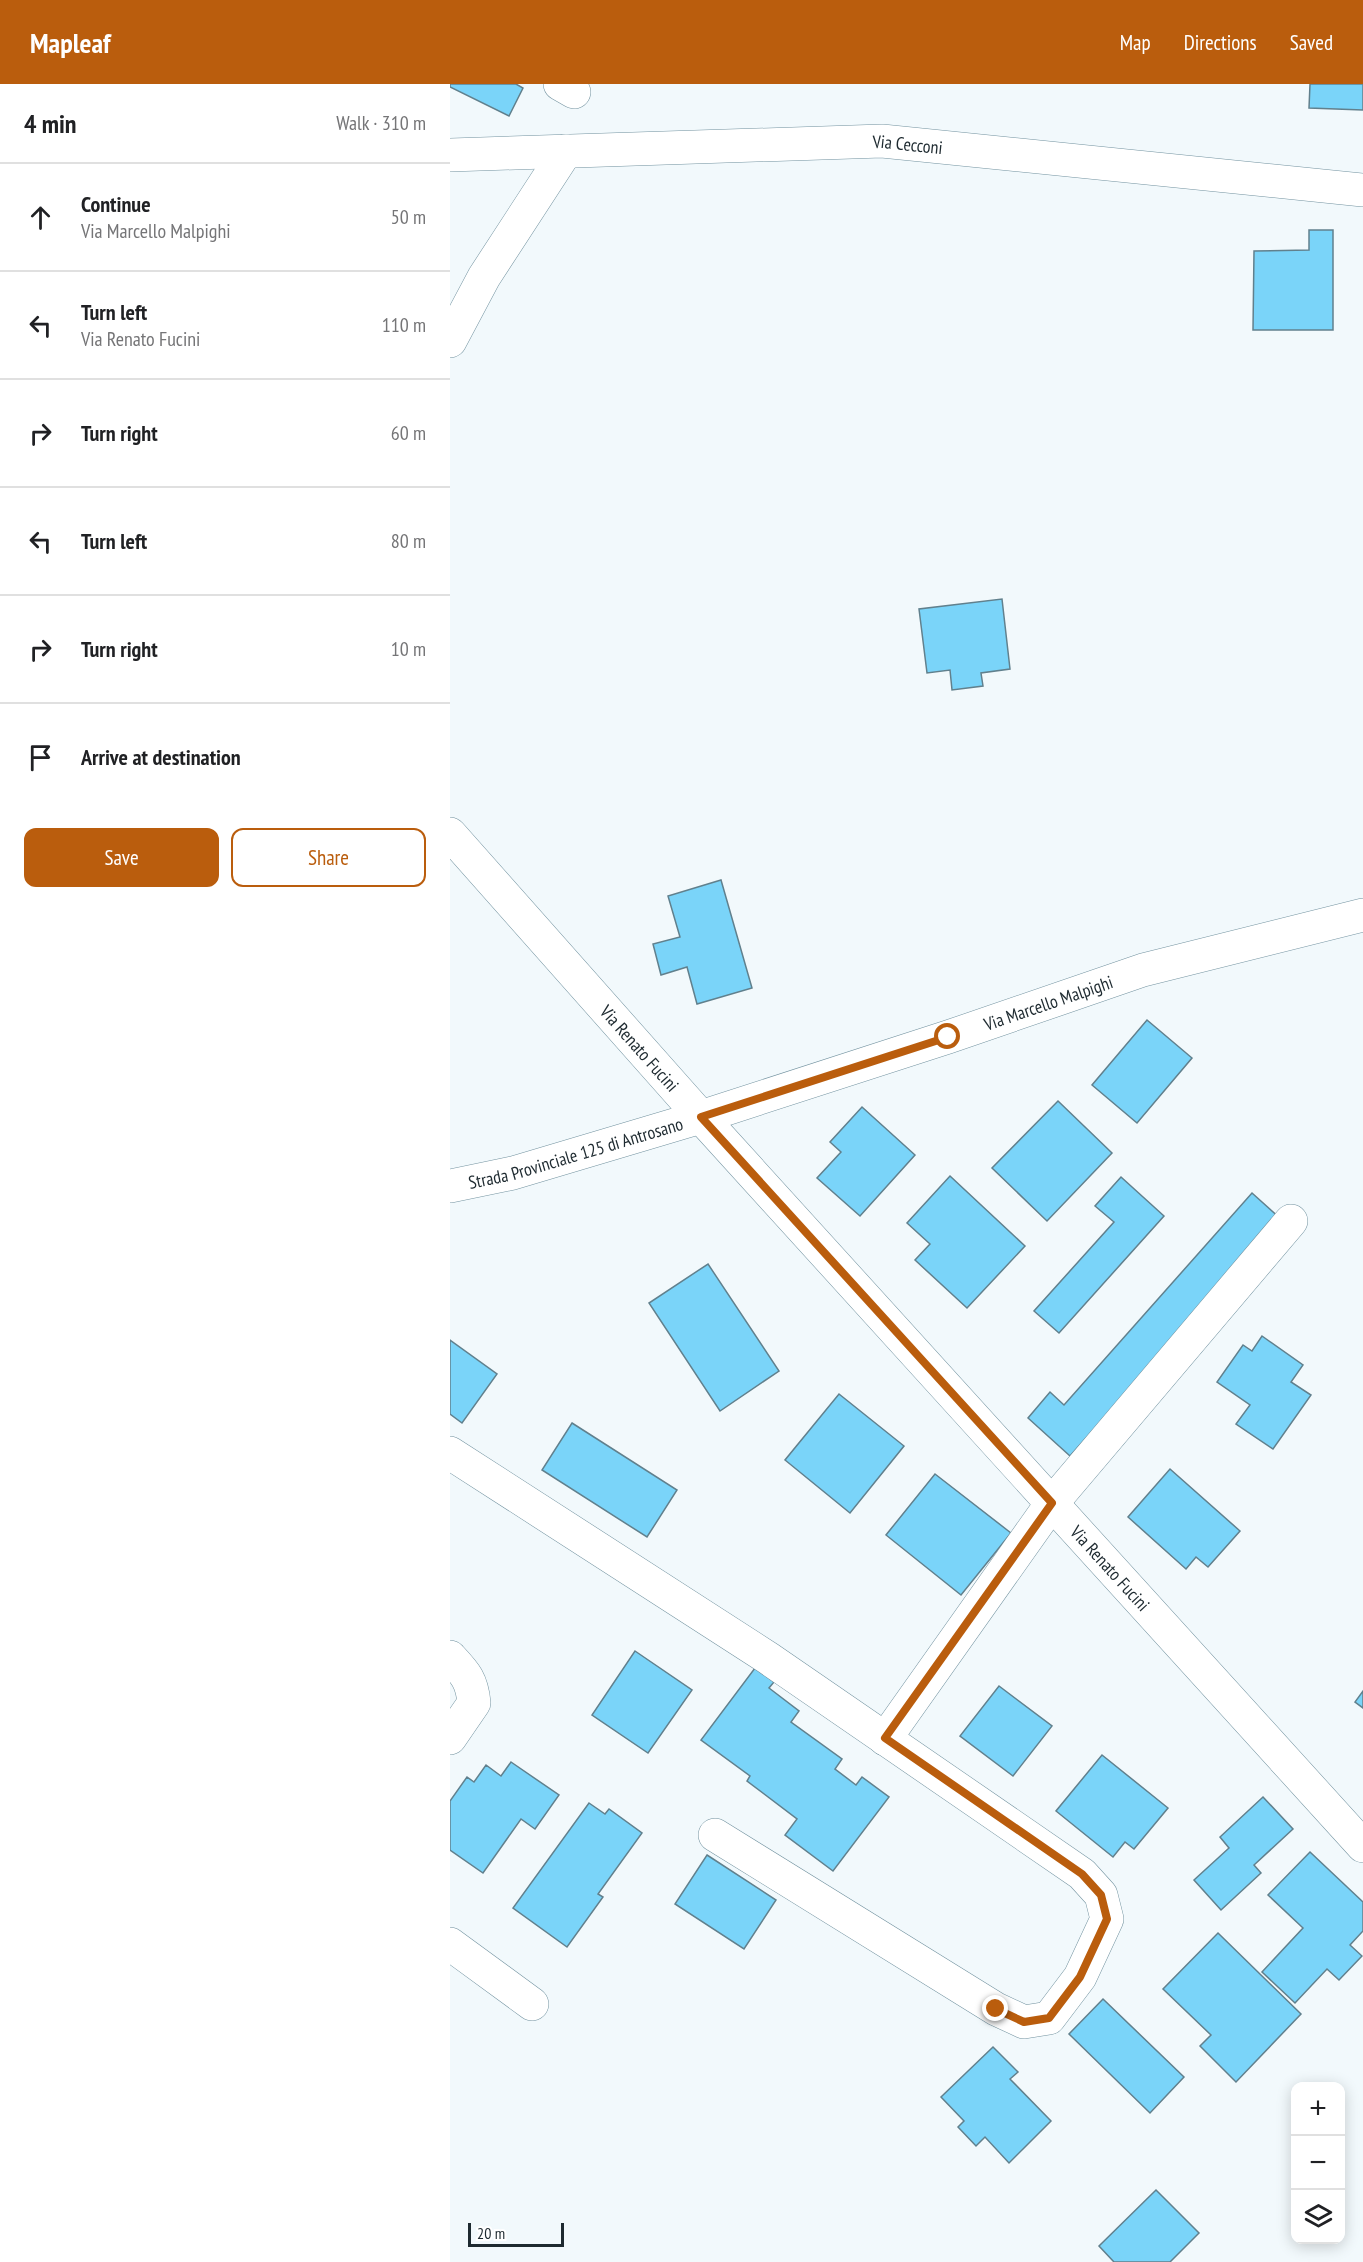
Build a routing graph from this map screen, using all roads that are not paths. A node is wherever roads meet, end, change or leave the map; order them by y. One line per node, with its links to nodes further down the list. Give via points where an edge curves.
1 (566, 151): 2 (street, Via Cecconi); 3 (street, Via Cecconi, via 882,141); 4 (street, via 484,277)
2 (450, 155)
3 (1363, 190)
4 (450, 341)
5 (450, 834): 7 (street, Via Renato Fucini)
6 (1363, 915): 7 (street, Via Marcello Malpighi, via 1143,970)
7 (701, 1117): 8 (street, Strada Provinciale 125 di Antrosano, via 513,1173); 11 (street, Via Renato Fucini)
8 (450, 1186)
9 (1291, 1221): 11 (street)
10 (450, 1454): 14 (street, via 768,1658)
11 (1052, 1503): 14 (street); 16 (street, Via Renato Fucini)
12 (450, 1657): 13 (street, via 472,1686 474,1703)
13 (450, 1738)
14 (885, 1738): 15 (street, via 1082,1874 1101,1895 1107,1919 1080,1977 1049,2018 1024,2022 996,2009)
15 (715, 1834)
16 (1363, 1846)
17 (450, 1944): 18 (street)
18 (532, 2004)

